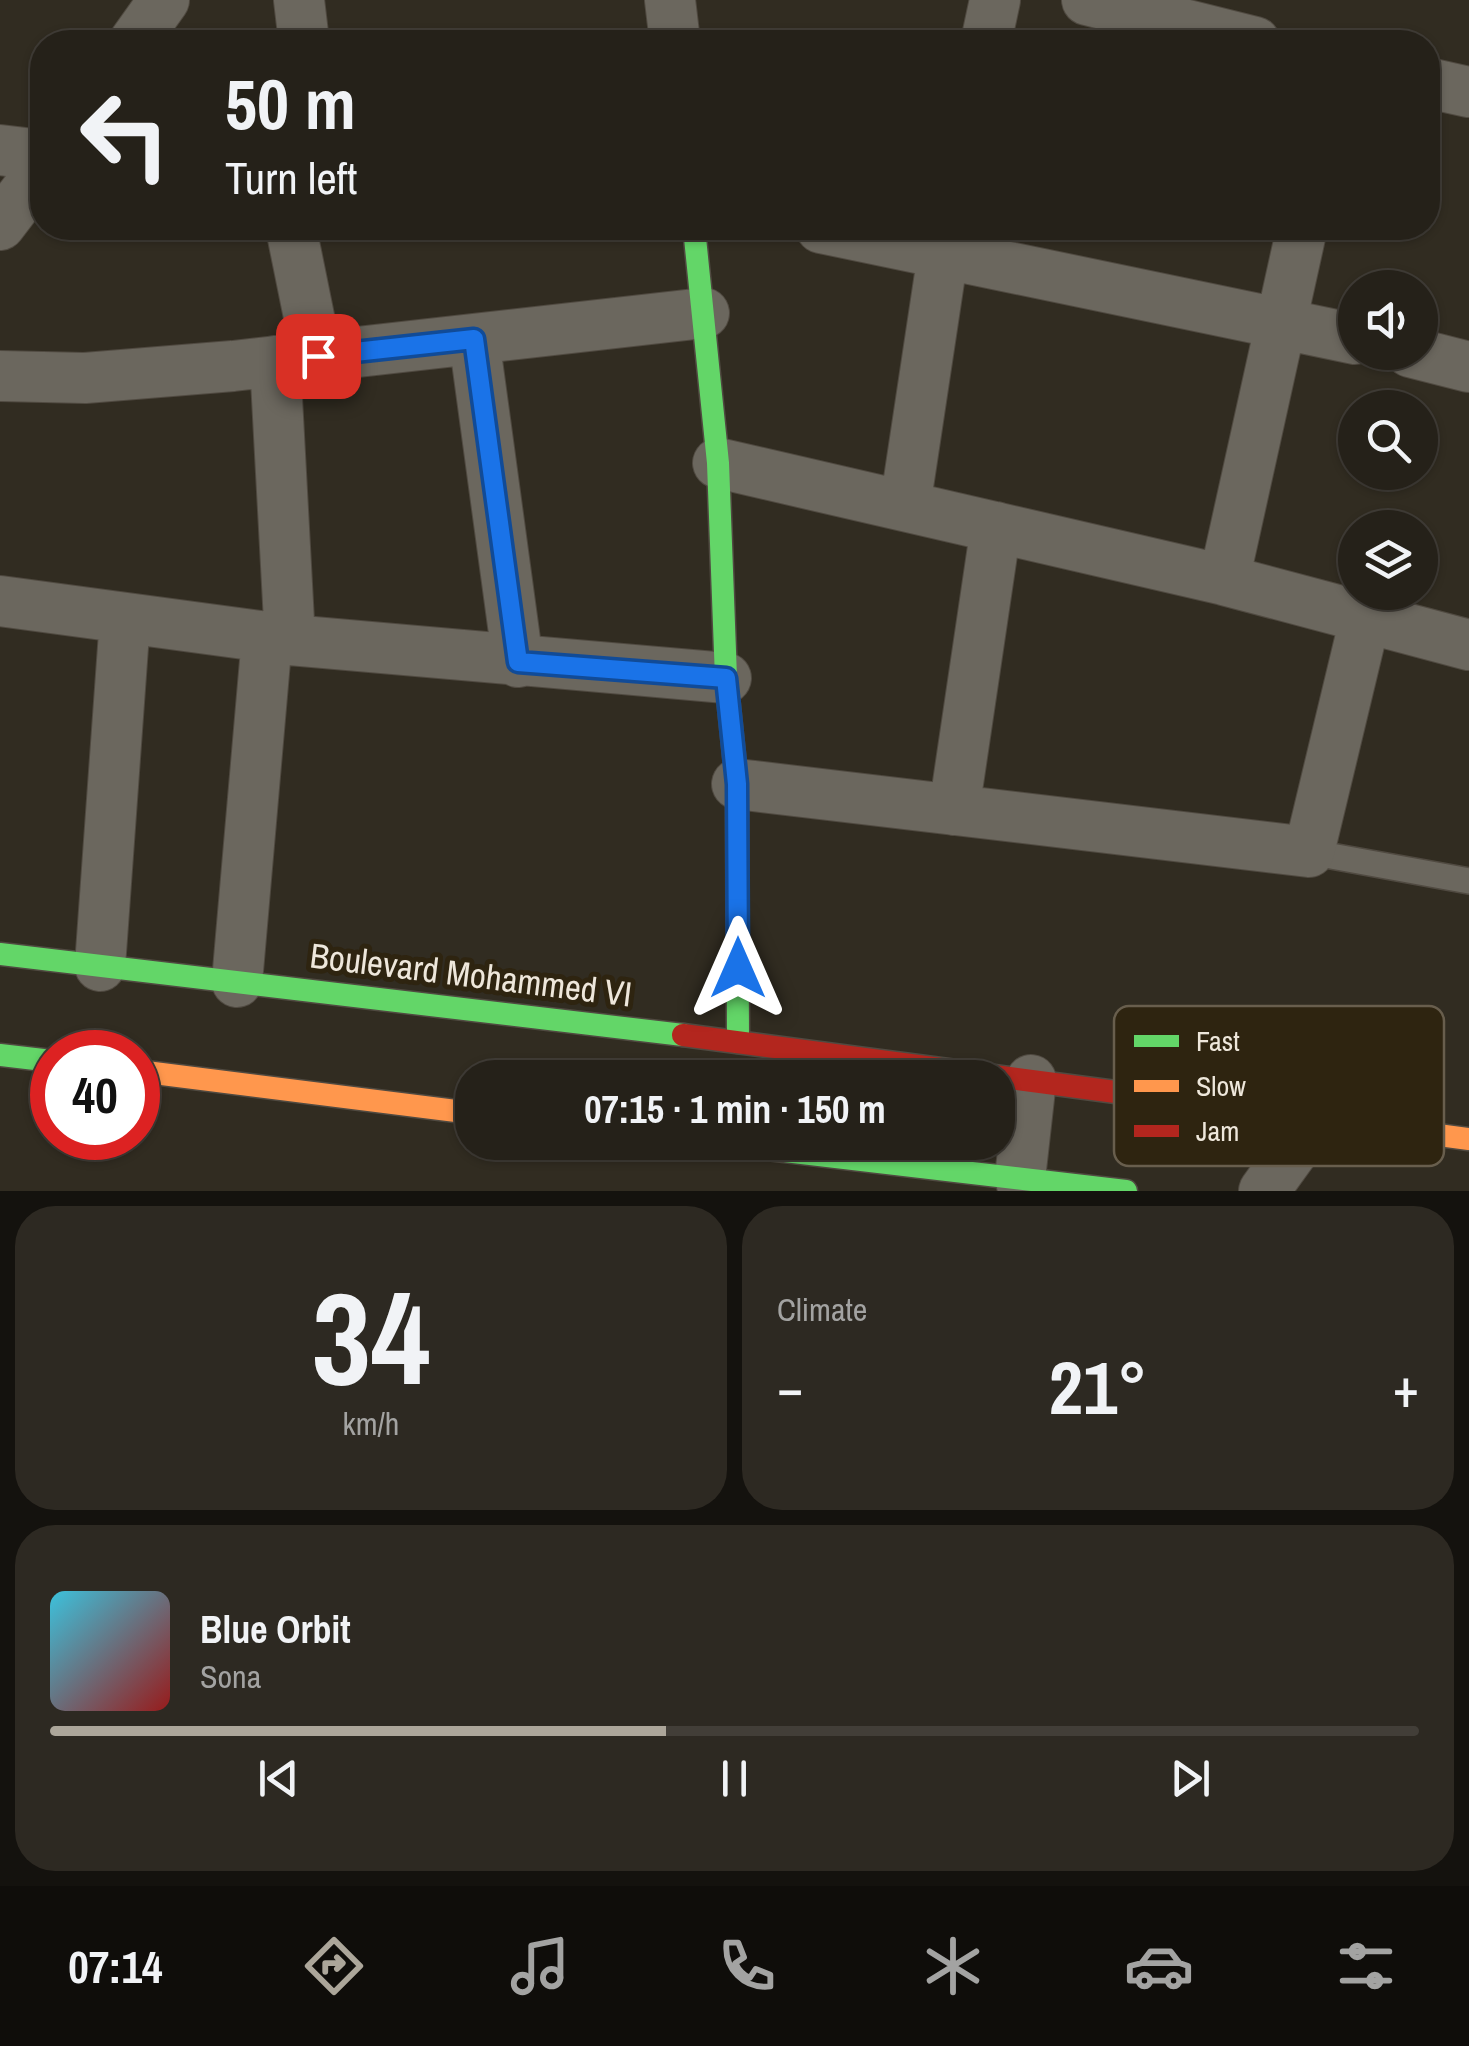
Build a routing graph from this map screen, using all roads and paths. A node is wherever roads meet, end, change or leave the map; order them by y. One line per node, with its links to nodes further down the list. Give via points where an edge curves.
1 (164, 0): 6 (street)
2 (299, 0): 7 (street)
3 (670, 0): 8 (street)
4 (995, 0): 9 (street)
5 (1088, 0): 10 (street)
6 (143, 30)
7 (303, 30)
8 (674, 30)
9 (989, 30)
10 (1207, 30)
11 (1440, 86): 12 (street)
12 (1469, 92)
13 (0, 150): 14 (street)
14 (30, 154)
15 (30, 186): 16 (street)
16 (0, 226)
17 (291, 240): 25 (street)
18 (695, 240): 21 (main road)
19 (945, 240): 22 (street); 30 (street)
20 (1299, 240): 22 (street)
21 (704, 313): 24 (street); 29 (main road)
22 (1280, 321): 23 (street); 32 (street)
23 (1338, 335)
24 (474, 339): 25 (street); 38 (street)
25 (296, 359): 28 (street, via 85,378); 36 (street)
26 (1438, 359): 27 (street)
27 (1469, 367)
28 (0, 376)
29 (718, 463): 30 (street); 39 (main road)
30 (905, 506): 31 (street)
31 (996, 527): 32 (street); 41 (street)
32 (1224, 580): 35 (street)
33 (0, 601): 34 (street)
34 (125, 618): 36 (street); 45 (street)
35 (1365, 618): 37 (street); 42 (street)
36 (278, 639): 38 (street); 46 (street)
37 (1469, 645)
38 (518, 662): 39 (street)
39 (726, 678): 40 (main road)
40 (737, 784): 41 (street); 47 (main road)
41 (954, 810): 42 (street)
42 (1309, 852): 43 (lane)
43 (1469, 881)
44 (0, 954): 45 (main road, Boulevard Mohammed VI)
45 (100, 966): 46 (main road, Boulevard Mohammed VI)
46 (237, 982): 47 (main road, Boulevard Mohammed VI)
47 (738, 1042): 51 (main road, Boulevard Mohammed VI)
48 (0, 1055): 49 (main road)
49 (30, 1058)
50 (160, 1074): 53 (main road)
51 (1031, 1080): 52 (main road, Boulevard Mohammed VI); 58 (street)
52 (1114, 1091)
53 (455, 1111)
54 (1444, 1136): 55 (main road, Boulevard Mohammed VI)
55 (1469, 1139)
56 (838, 1160): 58 (main road)
57 (1282, 1166): 60 (street)
58 (1022, 1185): 59 (main road)
59 (1126, 1191)
60 (1264, 1191)

